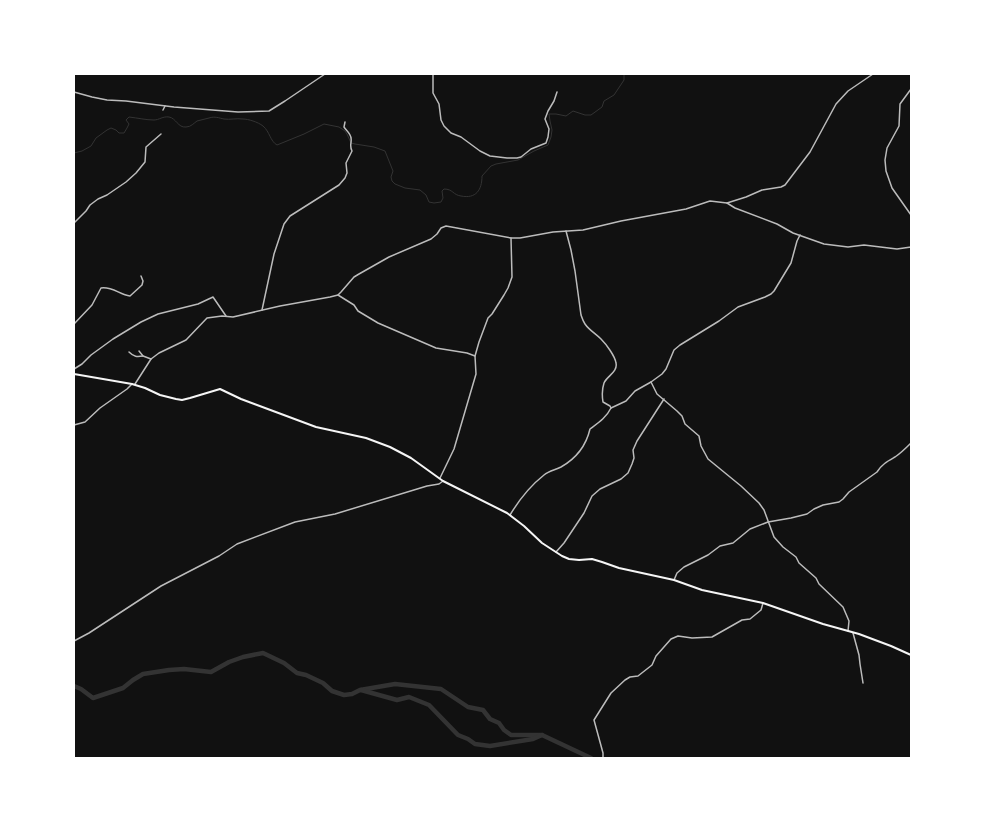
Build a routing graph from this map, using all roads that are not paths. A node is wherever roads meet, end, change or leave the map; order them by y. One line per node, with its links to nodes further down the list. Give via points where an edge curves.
1 (325, 74): 7 (street, via 269,111 238,112)
2 (433, 74): 6 (street, via 433,93 439,104 444,126 451,133 490,156 517,158 546,143 549,129 545,119)
3 (873, 74): 11 (street, via 848,91 836,104 810,152 785,185 762,190)
4 (911, 89): 12 (street, via 900,104 899,126 887,148 885,160 892,188)
5 (74, 92): 7 (street, via 107,100)
6 (557, 92)
7 (165, 106): 8 (street)
8 (163, 110)
9 (345, 122): 20 (street, via 344,127 352,139 352,151 346,163 345,178 339,185 290,216 284,224 274,254)
10 (161, 134): 13 (street, via 146,147 145,162 136,173 90,205)
11 (727, 203): 14 (street, via 710,201 686,210); 15 (street)
12 (911, 215)
13 (74, 223)
14 (566, 231): 16 (street); 33 (street, via 584,323 602,340 616,361 615,370 604,382 602,396 603,402)
15 (800, 235): 17 (street, via 824,244 848,247); 30 (street, via 791,263 771,294 738,307 680,345 674,350 666,369)
16 (511, 238): 19 (street, via 446,226 431,239 389,257 354,277); 26 (street, via 512,277 508,288 488,318)
17 (911, 247)
18 (141, 276): 22 (street, via 142,285 130,296 121,295 109,288 101,288 92,305)
19 (338, 295): 20 (street); 26 (street, via 378,323 436,348)
20 (262, 310): 21 (street, via 233,317)
21 (226, 316): 27 (street, via 207,318 186,340 159,353); 28 (street, via 213,297 198,304 158,314 132,326)
22 (74, 324)
23 (139, 351): 25 (street)
24 (130, 352): 25 (street, via 135,357)
25 (143, 356): 27 (street)
26 (475, 356): 36 (street, via 476,374 454,449)
27 (151, 360): 31 (street)
28 (74, 369)
29 (74, 374): 31 (main road)
30 (651, 382): 32 (street, via 657,394); 33 (street, via 635,391 626,401)
31 (134, 384): 34 (street, via 85,422); 36 (main road, via 160,395 182,400 220,389 316,427 366,438 390,447)
32 (664, 399): 39 (street, via 699,436 708,459 759,503); 40 (street, via 637,441 628,473 592,496 584,513)
33 (611, 408): 38 (street, via 608,414 590,429 588,438 576,457 544,475 526,492)
34 (74, 425)
35 (911, 443): 39 (street, via 839,502 823,505 807,514)
36 (439, 478): 37 (main road)
37 (443, 481): 38 (main road); 45 (street, via 335,514 295,522 237,544 220,556 161,586)
38 (510, 516): 40 (main road)
39 (768, 522): 41 (street, via 750,529 733,543 720,546 684,567); 43 (street, via 774,537 842,607 849,621)
40 (556, 552): 41 (main road, via 569,559 592,559 619,568)
41 (674, 580): 42 (main road, via 702,590)
42 (763, 603): 43 (main road); 48 (street, via 762,610 750,619 742,620 712,637 678,636 671,639 656,656 652,665 638,676 630,677 619,685 594,720)
43 (848, 631): 44 (main road)
44 (853, 633): 46 (main road); 47 (street)
45 (74, 641)
46 (911, 654)
47 (863, 683)
48 (603, 758)

